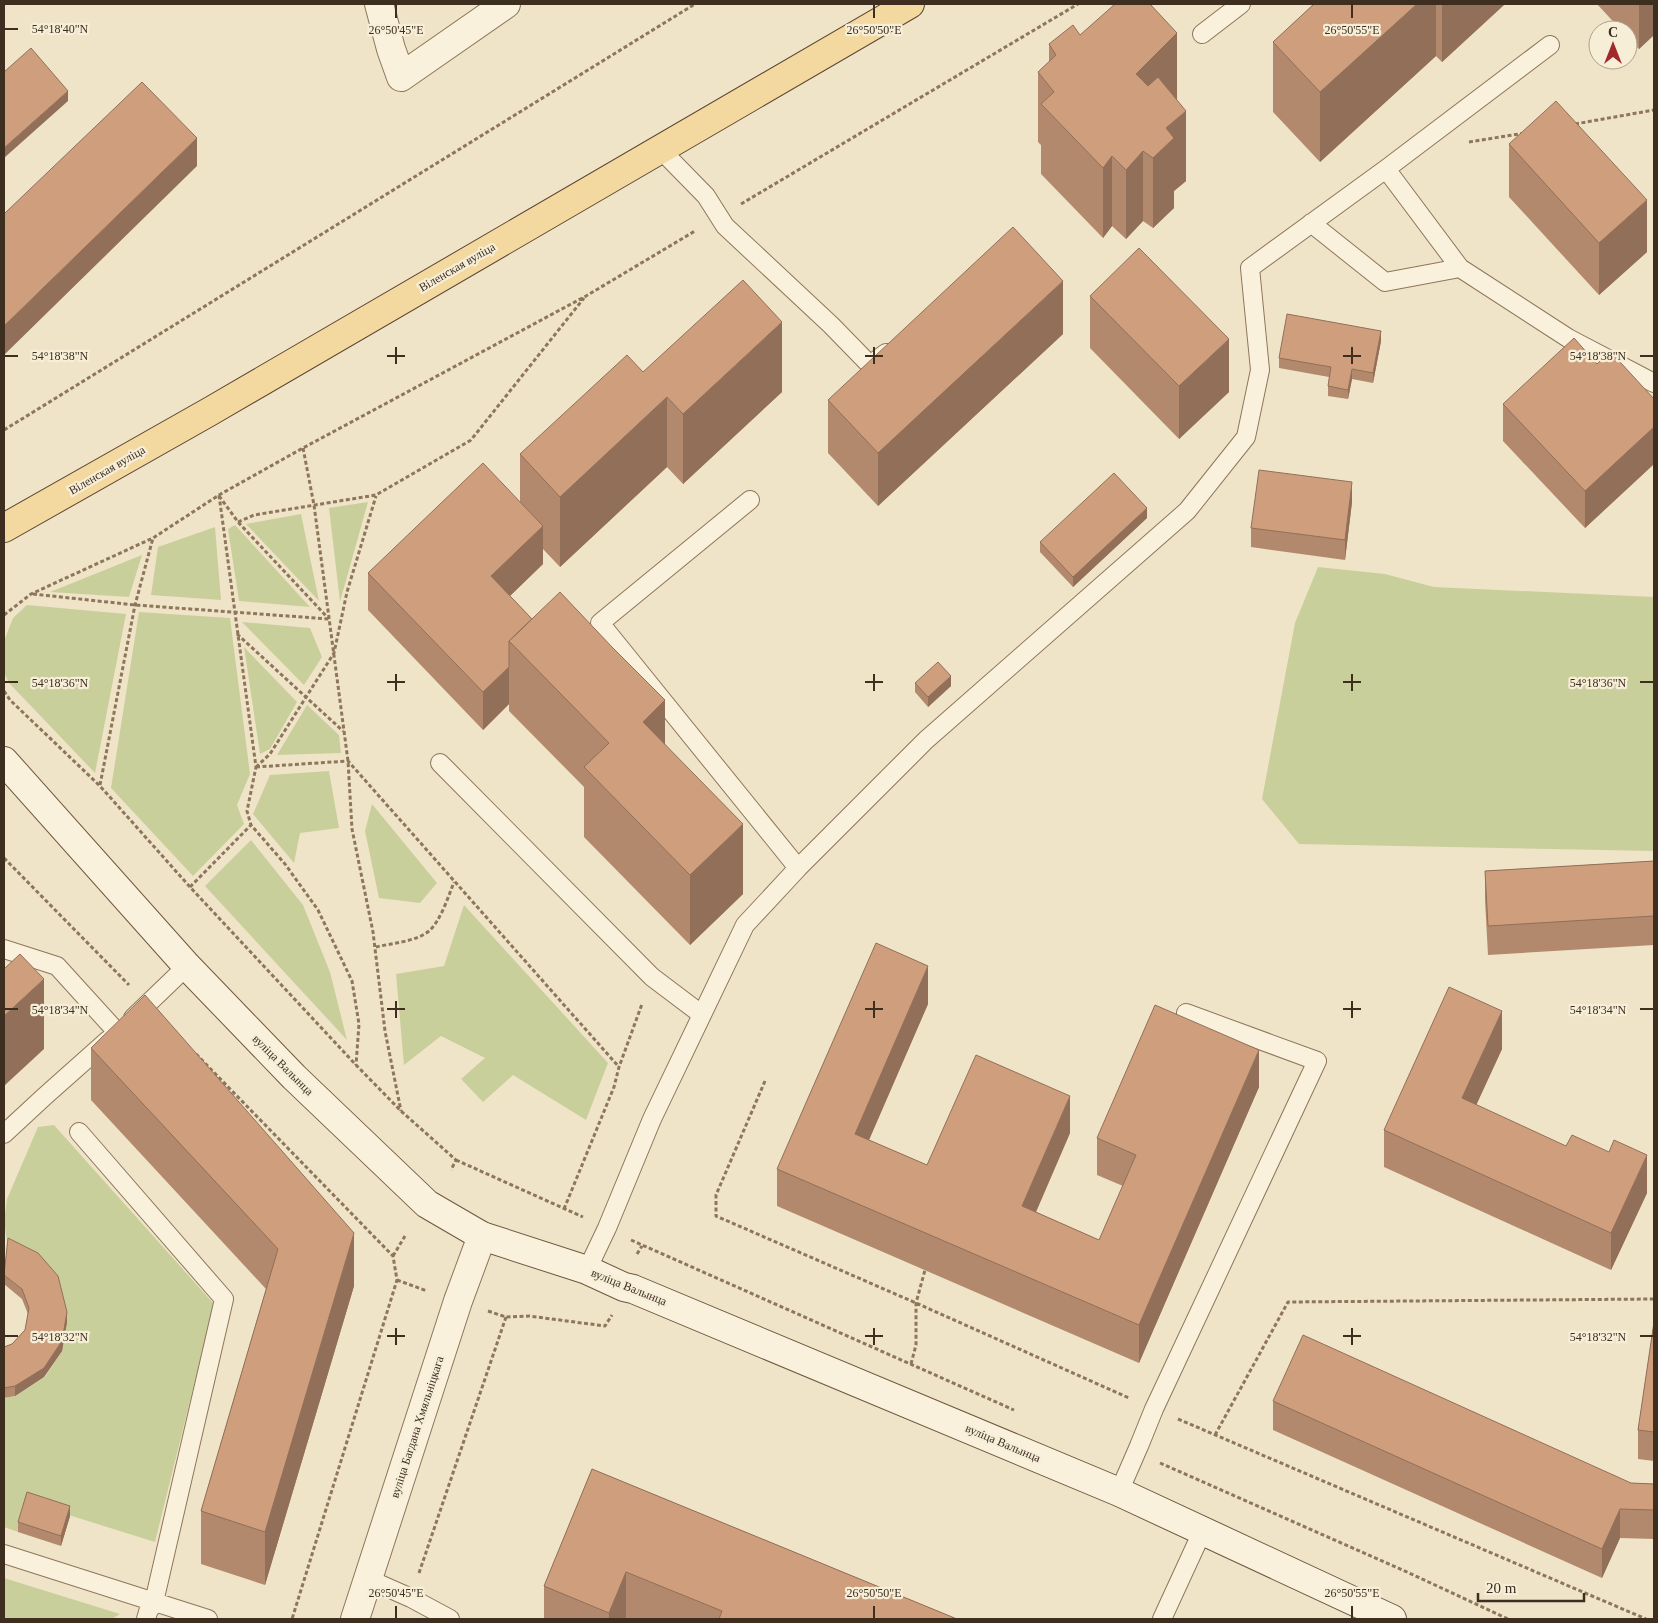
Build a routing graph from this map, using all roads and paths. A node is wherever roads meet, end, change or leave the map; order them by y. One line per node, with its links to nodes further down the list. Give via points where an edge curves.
1 (379, 4): 2 (street, via 401,77)
2 (506, 4)
3 (695, 4): 19 (path)
4 (910, 4): 12 (main road, Віленская вуліца)
5 (1241, 4): 6 (lane)
6 (1202, 34)
7 (1550, 45): 13 (lane)
8 (1654, 110): 9 (path)
9 (1569, 125)
10 (1531, 132): 11 (path)
11 (1464, 143)
12 (660, 149): 17 (lane, via 706,196 725,226 870,365); 25 (main road, Віленская вуліца)
13 (1386, 169): 14 (lane); 15 (lane)
14 (1311, 224): 15 (lane, via 1386,282); 44 (lane, via 1250,268 1260,370 1246,436 1186,511 926,740)
15 (1460, 268): 18 (lane, via 1568,338)
16 (586, 296): 21 (path, via 471,440)
17 (901, 342)
18 (1654, 383)
19 (4, 430)
20 (219, 495): 23 (path, via 303,448); 24 (path); 26 (path); 29 (path)
21 (376, 495): 23 (path); 33 (path, via 347,592)
22 (750, 500): 44 (lane, via 600,623)
23 (314, 505): 24 (path, via 254,515); 31 (path)
24 (238, 522): 31 (path)
25 (4, 528)
26 (153, 538): 27 (path); 28 (path)
27 (31, 594): 28 (path); 30 (path)
28 (135, 605): 29 (path); 41 (path)
29 (234, 612): 31 (path); 32 (path)
30 (4, 615)
31 (329, 619): 33 (path)
32 (236, 633): 35 (path); 40 (path)
33 (334, 653): 35 (path); 36 (path)
34 (4, 691): 41 (path)
35 (306, 697): 36 (path); 40 (path, via 270,754)
36 (344, 731): 38 (path)
37 (4, 761): 49 (street, вуліца Валынца)
38 (348, 761): 40 (path); 45 (path); 47 (path, via 352,829)
39 (440, 763): 50 (lane)
40 (256, 767): 42 (path, via 247,811)
41 (100, 786): 46 (path)
42 (251, 826): 46 (path); 56 (path, via 285,864 318,910 352,981 359,1024)
43 (4, 858): 51 (path)
44 (798, 868): 53 (lane, via 745,925)
45 (454, 881): 47 (path, via 443,910 430,930 418,937); 57 (path)
46 (190, 887): 56 (path)
47 (376, 947): 59 (path, via 386,1031)
48 (4, 949): 54 (lane, via 57,966)
49 (187, 966): 51 (lane); 67 (street, вуліца Валынца, via 294,1077 428,1204)
50 (652, 977): 53 (lane); 57 (path)
51 (148, 1004): 54 (lane)
52 (1186, 1013): 82 (lane, via 1317,1062)
53 (701, 1014): 72 (lane)
54 (118, 1032): 61 (lane)
55 (195, 1053): 71 (path)
56 (356, 1065): 59 (path)
57 (619, 1067): 64 (path, via 614,1087)
58 (765, 1081): 77 (path, via 716,1195 716,1216)
59 (401, 1111): 62 (path)
60 (79, 1132): 91 (lane, via 224,1299)
61 (4, 1134)
62 (456, 1160): 63 (path); 64 (path)
63 (451, 1170)
64 (564, 1209): 65 (path)
65 (590, 1220)
66 (405, 1236): 71 (path)
67 (482, 1236): 72 (street, вуліца Валынца); 89 (street, вуліца Багдана Хмяльніцкага)
68 (626, 1237): 69 (path)
69 (642, 1246): 70 (path); 81 (path)
70 (637, 1254)
71 (393, 1256): 74 (path)
72 (587, 1270): 86 (street, вуліца Валынца)
73 (925, 1270): 77 (path)
74 (397, 1280): 75 (path); 94 (path)
75 (433, 1293)
76 (1654, 1299): 84 (path, via 1288,1302)
77 (916, 1303): 81 (path, via 916,1345); 82 (path)
78 (483, 1310): 80 (path)
79 (612, 1314): 80 (path, via 605,1326 529,1316)
80 (506, 1317): 90 (path)
81 (911, 1364): 83 (path)
82 (1154, 1409): 84 (path); 85 (lane)
83 (1014, 1411)
84 (1216, 1434): 100 (path)
85 (1137, 1451): 86 (lane); 99 (path)
86 (1119, 1492): 87 (street, вуліца Валынца)
87 (1202, 1532): 97 (lane); 98 (street, вуліца Валынца)
88 (4, 1554): 91 (lane)
89 (368, 1579): 90 (lane); 95 (street, вуліца Багдана Хмяльніцкага)
90 (411, 1598): 96 (lane)
91 (154, 1602): 92 (lane); 93 (lane)
92 (146, 1619)
93 (208, 1619)
94 (292, 1619)
95 (355, 1619)
96 (450, 1619)
97 (1162, 1619)
98 (1392, 1619)
99 (1508, 1619)
100 (1646, 1619)

